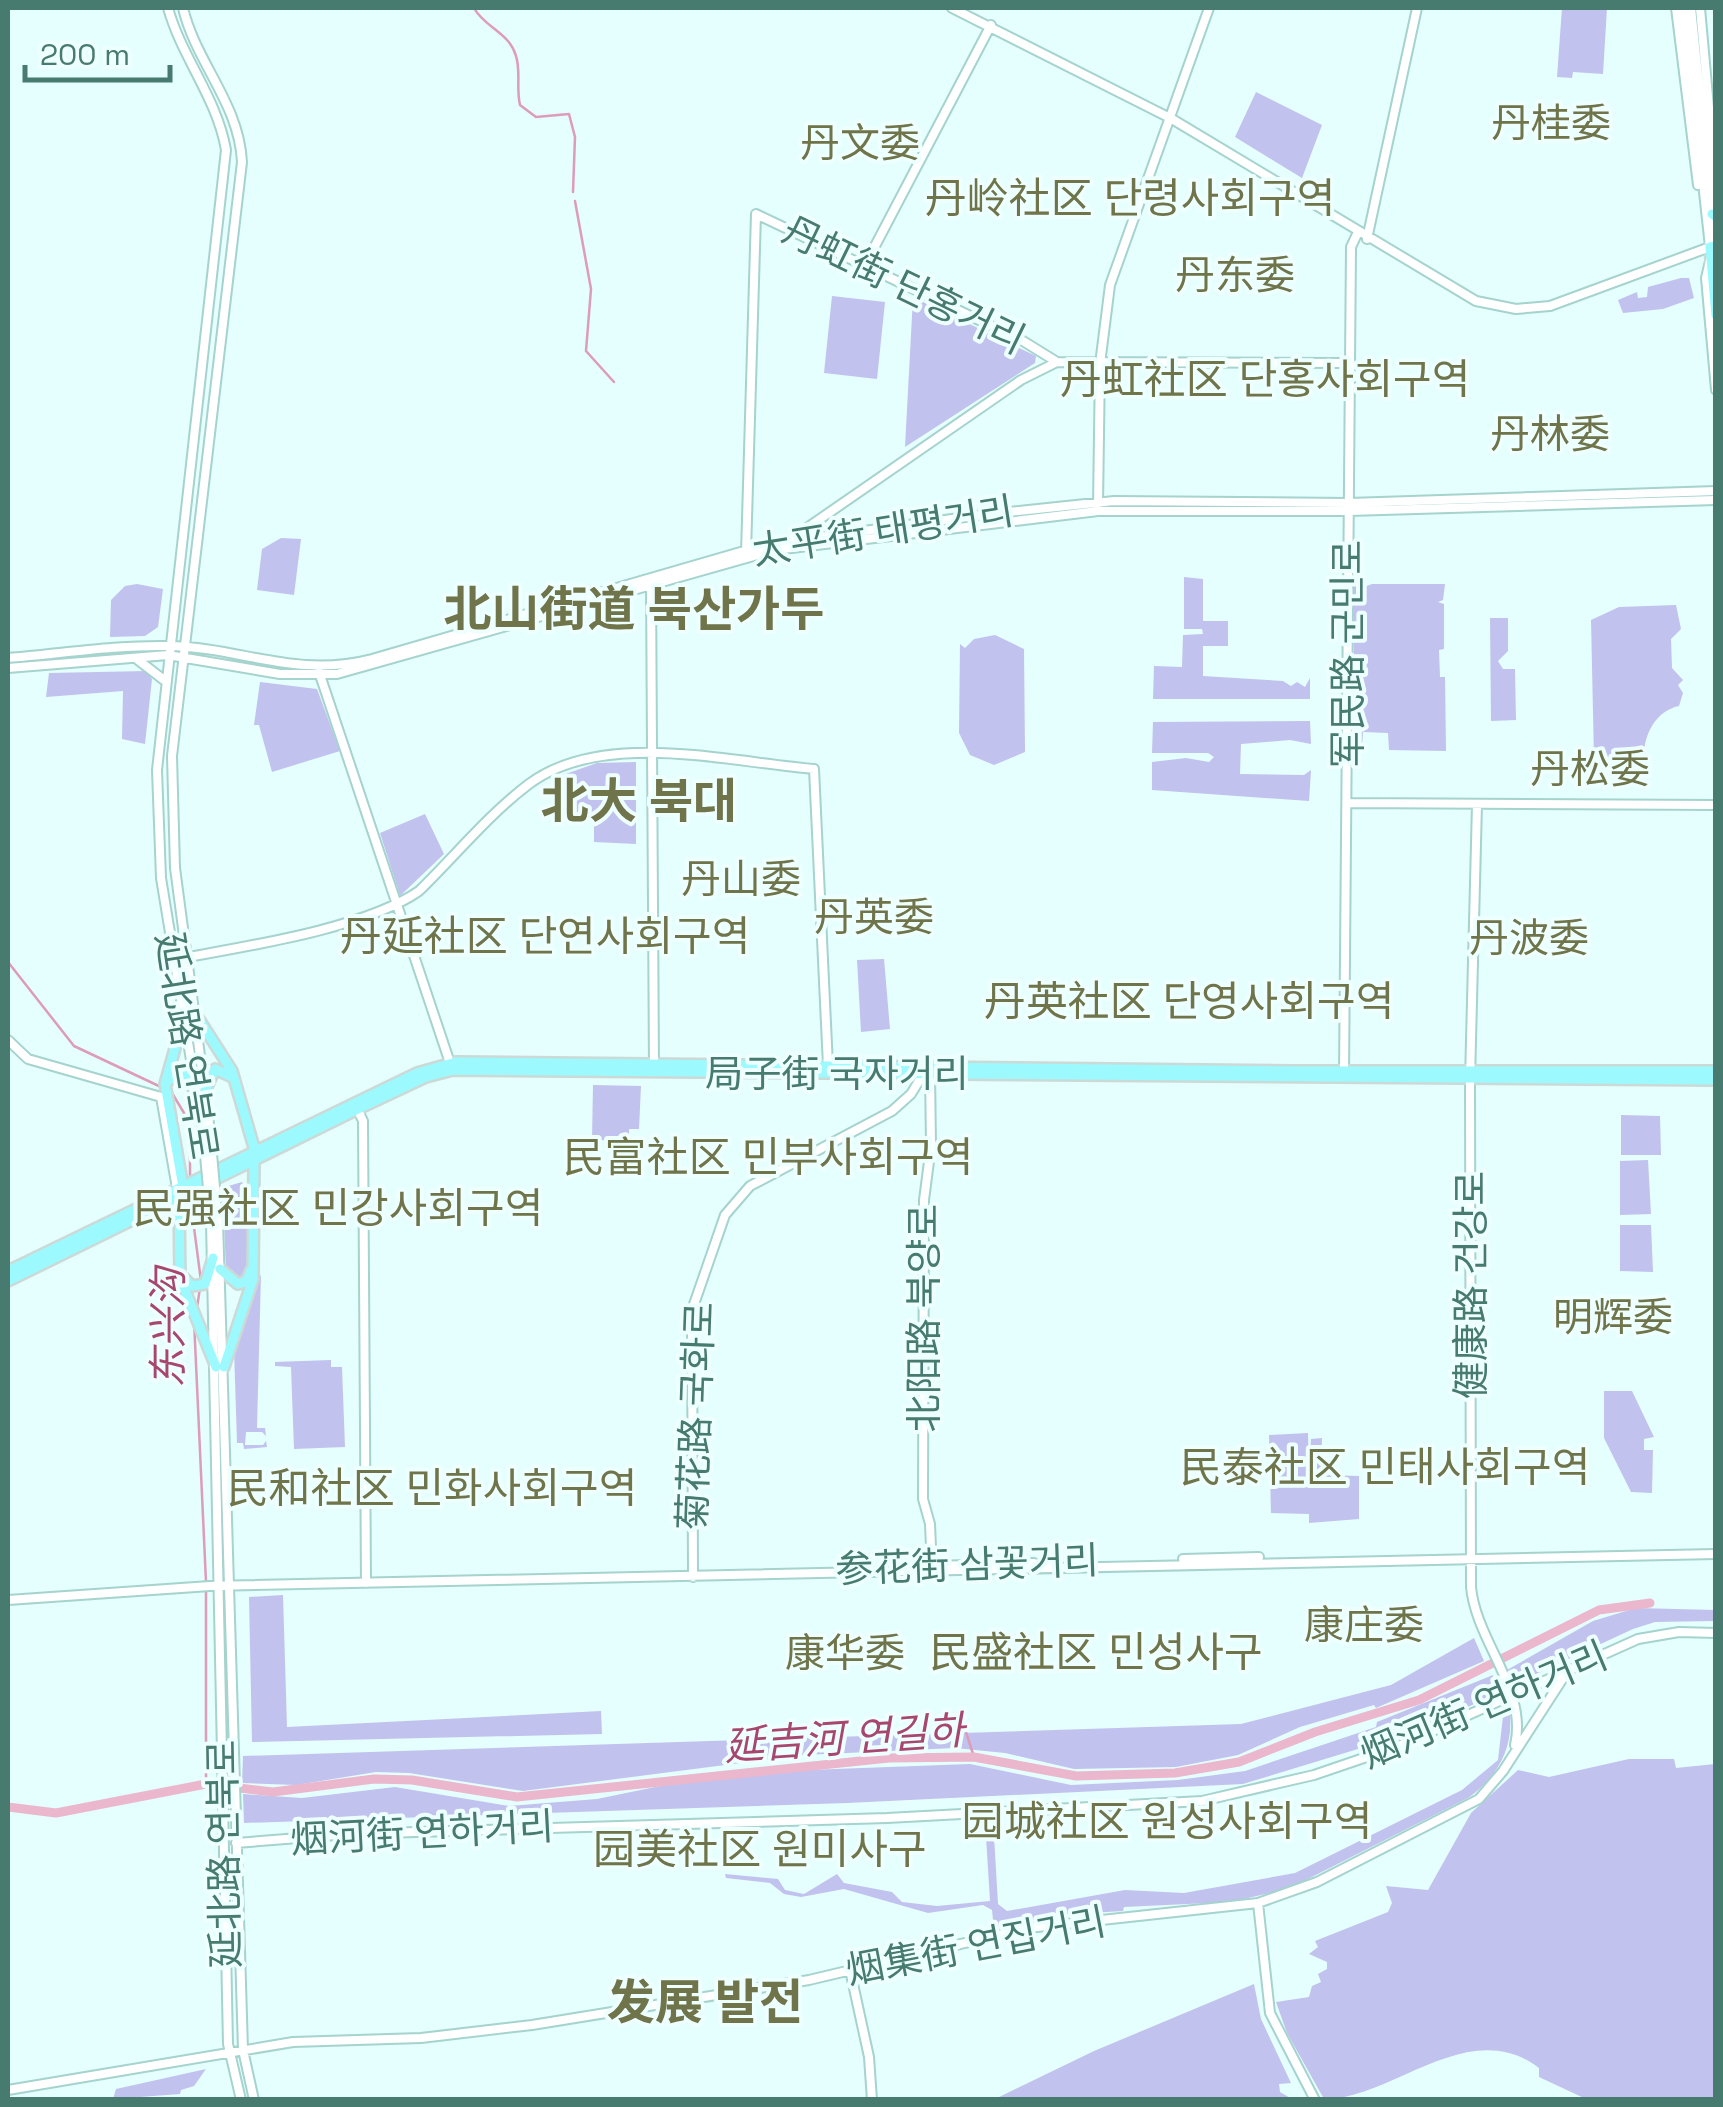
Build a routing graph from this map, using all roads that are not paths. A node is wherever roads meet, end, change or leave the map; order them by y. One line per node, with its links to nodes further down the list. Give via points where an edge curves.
1 (168, 8): 29 (street, 延北路 연북로, via 217,114 226,166)
2 (182, 8): 30 (street, 延北路 연북로, via 232,111 242,162)
3 (952, 8): 8 (street)
4 (1208, 8): 9 (street)
5 (1417, 8): 13 (street)
6 (1684, 8): 11 (street); 14 (street)
7 (1700, 8): 10 (street)
8 (991, 26): 9 (street); 15 (street)
9 (1172, 119): 12 (street); 19 (street, via 1114,269)
10 (1716, 186)
11 (1714, 215): 14 (street)
12 (1358, 232): 13 (street); 18 (street, 军民路 군민로, via 1351,246)
13 (1368, 239): 14 (street, via 1460,294 1516,308 1562,303 1652,266)
14 (1713, 252): 16 (main road); 20 (street, via 1706,278)
15 (864, 266): 17 (street, 丹虹街 단홍거리); 27 (street, 丹虹街 단홍거리, via 756,214)
16 (1716, 315)
17 (1057, 362): 19 (street, 丹虹街 단홍거리); 25 (street)
18 (1350, 363): 19 (street, 丹虹街 단홍거리); 24 (street, 军民路 군민로)
19 (1100, 364): 23 (street)
20 (1716, 390)
21 (1716, 491): 24 (street, 太平街 태평거리)
22 (1716, 500): 24 (street, 太平街 태평거리)
23 (1098, 506): 24 (street, 太平街 태평거리); 25 (street, 太平街 태평거리); 26 (street, 太平街 태평거리)
24 (1349, 507): 37 (street, 军民路 군민로)
25 (788, 541): 26 (street); 27 (street, 太平街 태평거리)
26 (776, 550): 27 (street, 太平街 태평거리)
27 (746, 554): 28 (street, 太平街 태평거리)
28 (651, 582): 34 (street, 太平街 태평거리, via 374,667); 36 (street)
29 (168, 650): 30 (street, 太平街 태평거리); 31 (street, 太平街 태평거리); 32 (street, 太平街 태평거리); 35 (street, 延北路 연북로)
30 (182, 652): 34 (street, 太平街 태평거리, via 272,673); 41 (street, 延北路 연북로, via 171,809)
31 (8, 658)
32 (134, 658): 33 (street, 太平街 태평거리); 35 (street)
33 (8, 668)
34 (319, 672): 40 (street)
35 (164, 680): 42 (street, 延北路 연북로, via 158,838)
36 (652, 755): 40 (street, via 599,754 539,777); 46 (street, via 814,769); 47 (street)
37 (1348, 803): 38 (street); 50 (street, 军民路 군민로)
38 (1476, 804): 39 (street); 51 (street, 健康路 건강로)
39 (1716, 804)
40 (398, 904): 41 (street); 45 (street)
41 (187, 957): 42 (street); 43 (street, 延北路 연북로)
42 (175, 959): 43 (street, 延北路 연북로)
43 (189, 1012): 53 (main road); 54 (street, 延北路 연북로); 56 (main road, via 232,1071)
44 (8, 1040): 57 (street, via 28,1060 160,1097)
45 (452, 1066): 47 (main road, 局子街 국자거리); 55 (main road, 局子街 국자거리)
46 (828, 1066): 47 (main road, 局子街 국자거리); 49 (main road, 局子街 국자거리)
47 (654, 1068): 49 (main road, 局子街 국자거리)
48 (1716, 1070): 51 (main road, 局子街 국자거리)
49 (927, 1072): 50 (main road, 局子街 국자거리); 66 (street, 北阳路 북양로, via 923,1499); 67 (street, 菊花路 국화로, via 892,1111 750,1186 725,1214 692,1310)
50 (1344, 1075): 51 (main road, 局子街 국자거리)
51 (1471, 1075): 52 (main road, 局子街 국자거리); 65 (street, 健康路 건강로)
52 (1716, 1080)
53 (166, 1089): 54 (main road, via 174,1076 189,1077); 57 (main road)
54 (200, 1093): 56 (main road, via 210,1073 222,1069 232,1077); 58 (street, 延北路 연북로, bridge)
55 (356, 1106): 56 (main road, 局子街 국자거리); 68 (street, via 363,1121)
56 (253, 1157): 57 (main road, 局子街 국자거리); 60 (main road, via 251,1266 244,1282 229,1280); 63 (main road, via 254,1279)
57 (185, 1190): 59 (main road, via 182,1275 190,1285 208,1281); 61 (main road, 局子街 국자거리); 62 (main road, 局子街 국자거리); 63 (main road, via 180,1278)
58 (215, 1222): 59 (street, 延北路 연북로); 60 (street, 延北路 연북로)
59 (213, 1258): 63 (street, 延北路 연북로)
60 (220, 1269): 63 (street, 延北路 연북로)
61 (8, 1271)
62 (8, 1281)
63 (220, 1367): 69 (street, 延北路 연북로); 70 (street, 延北路 연북로)
64 (1716, 1552): 65 (street, 参花街 삼꽃거리)
65 (1472, 1555): 66 (street, 参花街 삼꽃거리); 74 (street, 健康路 건강로, via 1482,1633)
66 (932, 1568): 67 (street, 参花街 삼꽃거리)
67 (693, 1574): 68 (street, 参花街 삼꽃거리)
68 (366, 1580): 70 (street, 参花街 삼꽃거리)
69 (210, 1586): 70 (street, 参花街 삼꽃거리); 71 (street, 参花街 삼꽃거리); 80 (street, 延北路 연북로, via 222,1748)
70 (230, 1586): 76 (street, 延北路 연북로)
71 (8, 1600)
72 (1716, 1632): 73 (street, 烟河街 연하거리, via 1646,1637)
73 (1564, 1675): 74 (street, 烟河街 연하거리); 75 (street, 烟集街 연집거리)
74 (1510, 1696): 75 (street, 健康路 건강로, via 1518,1725); 76 (street, 烟河街 연하거리, via 1363,1759 1202,1801)
75 (1511, 1757): 77 (street, 烟集街 연집거리, via 1469,1805 1316,1882)
76 (236, 1843): 79 (street, 延北路 연북로)
77 (1258, 1903): 78 (street, 烟集街 연집거리, via 1041,1926); 85 (street, via 1270,2012)
78 (850, 1970): 79 (street, 烟集街 연집거리, via 532,2026); 84 (street)
79 (242, 2050): 80 (street, 烟集街 연집거리); 83 (street, 延北路 연북로)
80 (229, 2052): 81 (street, 烟集街 연집거리); 82 (street, 延北路 연북로)
81 (8, 2090)
82 (241, 2100)
83 (254, 2100)
84 (872, 2100)
85 (1315, 2100)

